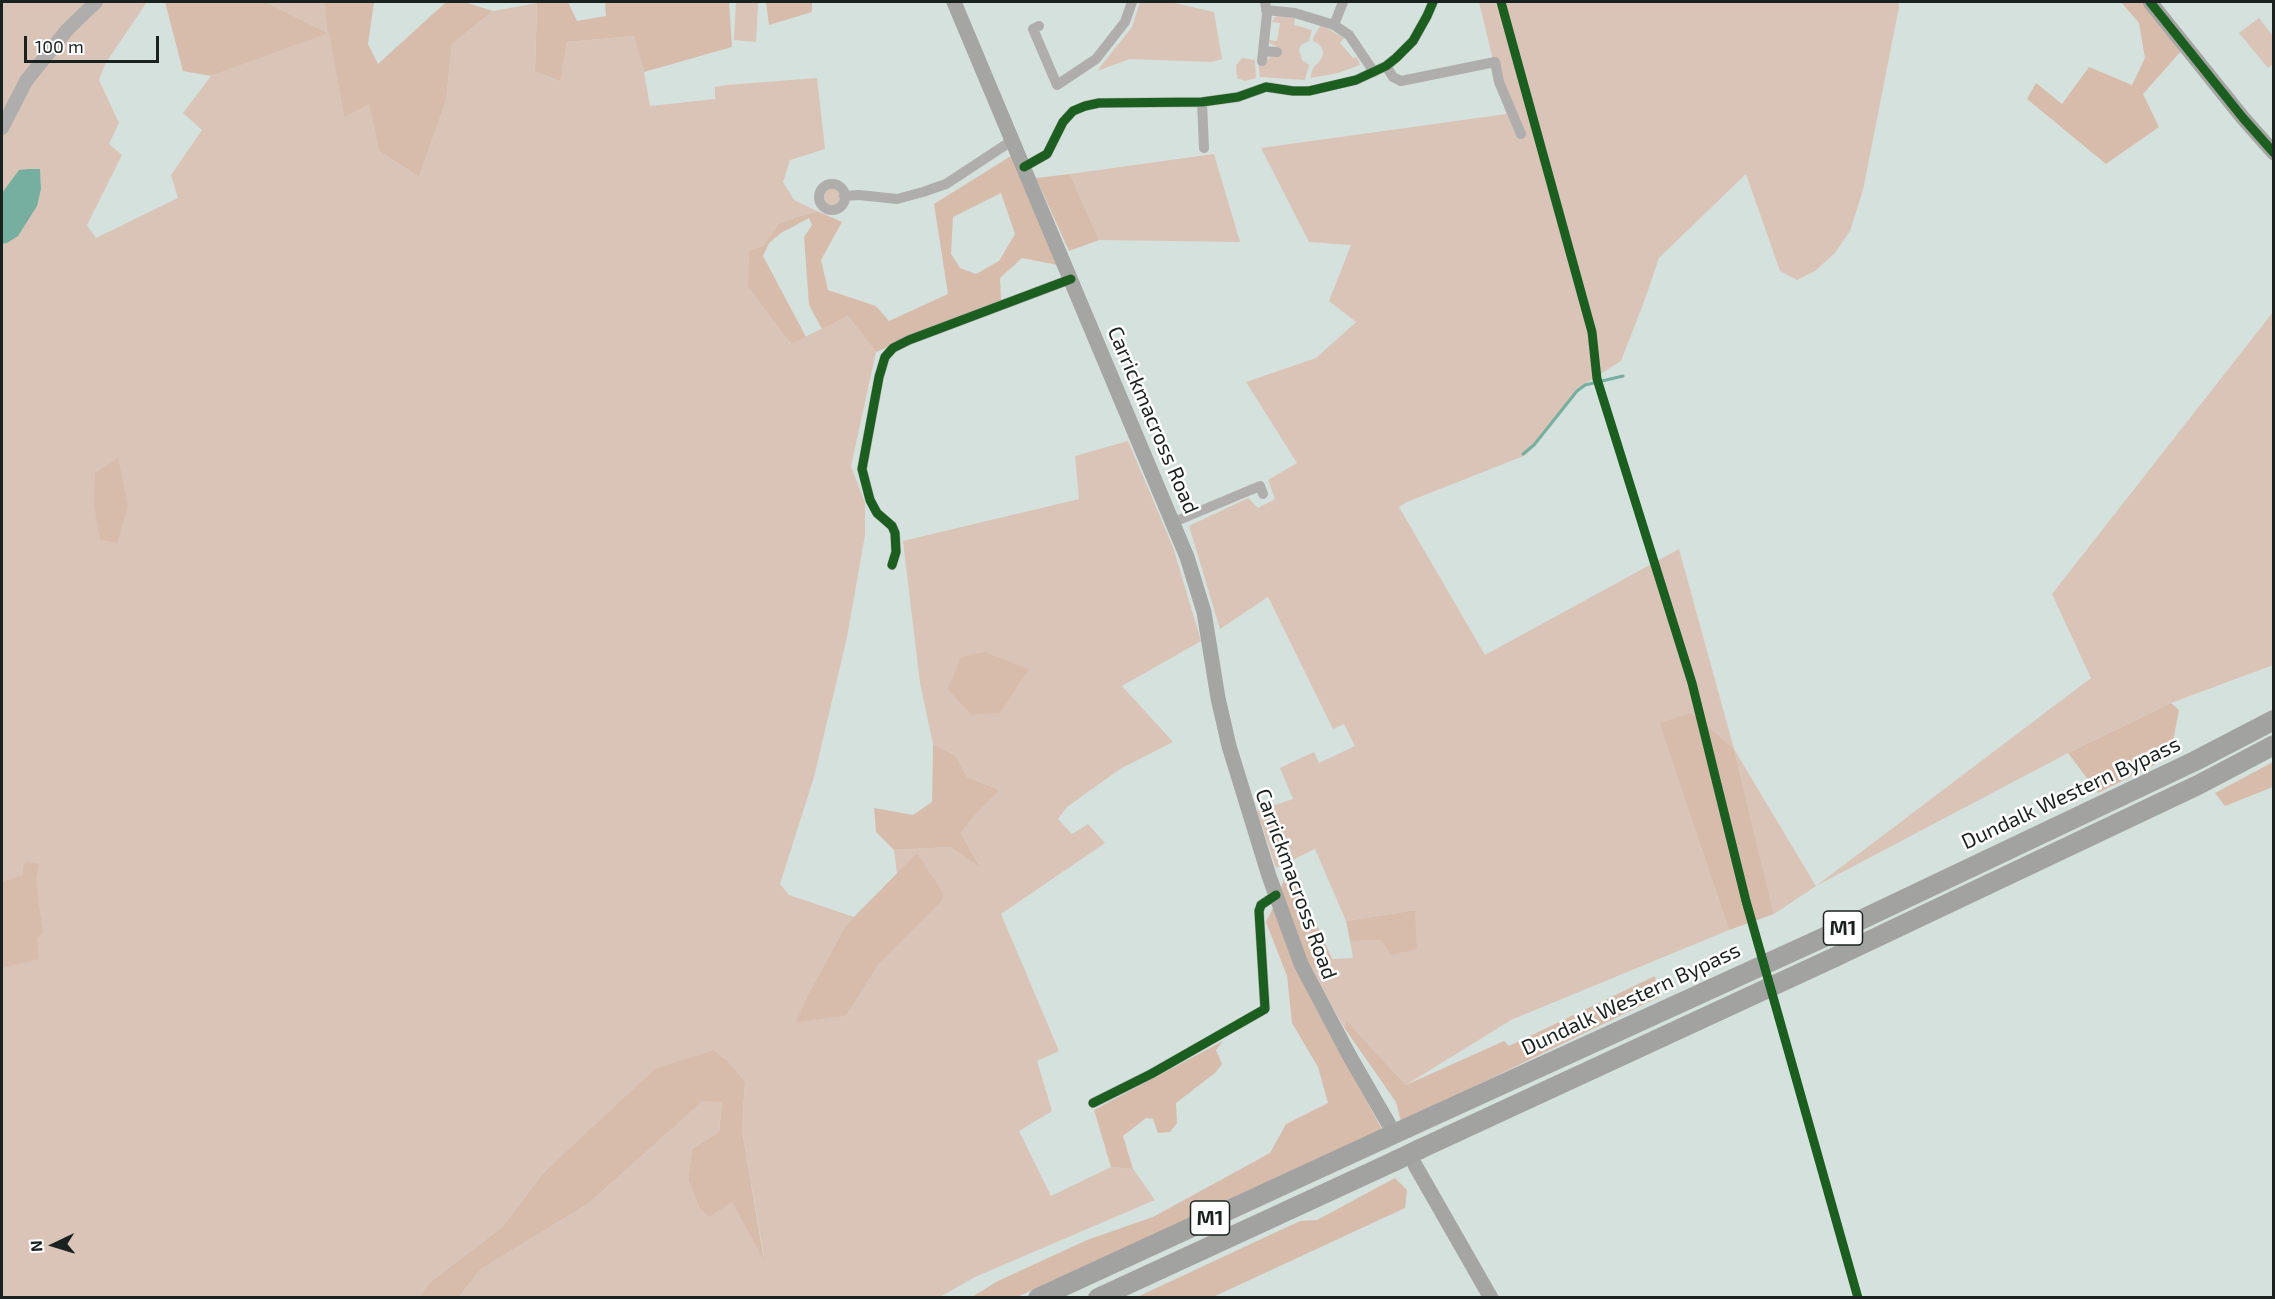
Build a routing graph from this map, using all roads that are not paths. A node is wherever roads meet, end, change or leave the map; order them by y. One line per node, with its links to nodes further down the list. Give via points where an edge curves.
1 (96, 2): 14 (street, via 26,81)
2 (954, 2): 16 (main road, Carrickmacross Road)
3 (1132, 2): 9 (street, via 1125,22 1096,59 1057,85 1033,29)
4 (1343, 2): 8 (street)
5 (1433, 2): 11 (street, via 1413,41)
6 (2150, 2): 18 (main road)
7 (1266, 6): 8 (street); 10 (street, via 1263,56)
8 (1334, 25): 12 (street, via 1349,35)
9 (1038, 26)
10 (1276, 52)
11 (1386, 66): 12 (street); 15 (street, via 1401,81 1495,62 1499,82)
12 (1374, 72): 13 (street, via 1322,89 1293,91 1266,87 1238,97)
13 (1202, 102): 17 (street); 19 (street, via 1085,106 1073,111 1063,122 1047,154)
14 (2, 128)
15 (1521, 134)
16 (1013, 140): 19 (main road, Carrickmacross Road); 20 (street, via 946,184 923,192 897,199)
17 (1204, 148)
18 (2274, 153)
19 (1024, 168): 21 (main road, Carrickmacross Road)
20 (844, 196)
21 (1071, 279): 23 (main road, Carrickmacross Road); 24 (street, via 909,340 885,357 862,469 870,500 895,533)
22 (1263, 494): 23 (street, via 1260,486)
23 (1174, 522): 27 (main road, Carrickmacross Road, via 1204,612 1231,754)
24 (892, 565)
25 (2274, 720): 29 (highway, Dundalk Western Bypass / M1, via 1829,935)
26 (2274, 745): 30 (highway, M1)
27 (1276, 895): 28 (street, via 1266,900 1259,911 1265,1008); 29 (main road, Carrickmacross Road, via 1301,964)
28 (1093, 1103)
29 (1394, 1131): 31 (highway, Dundalk Western Bypass / M1)
30 (1417, 1157): 32 (highway, M1, bridge, via 1395,1161); 33 (main road)
31 (1038, 1298)
32 (1098, 1298)
33 (1491, 1298)

